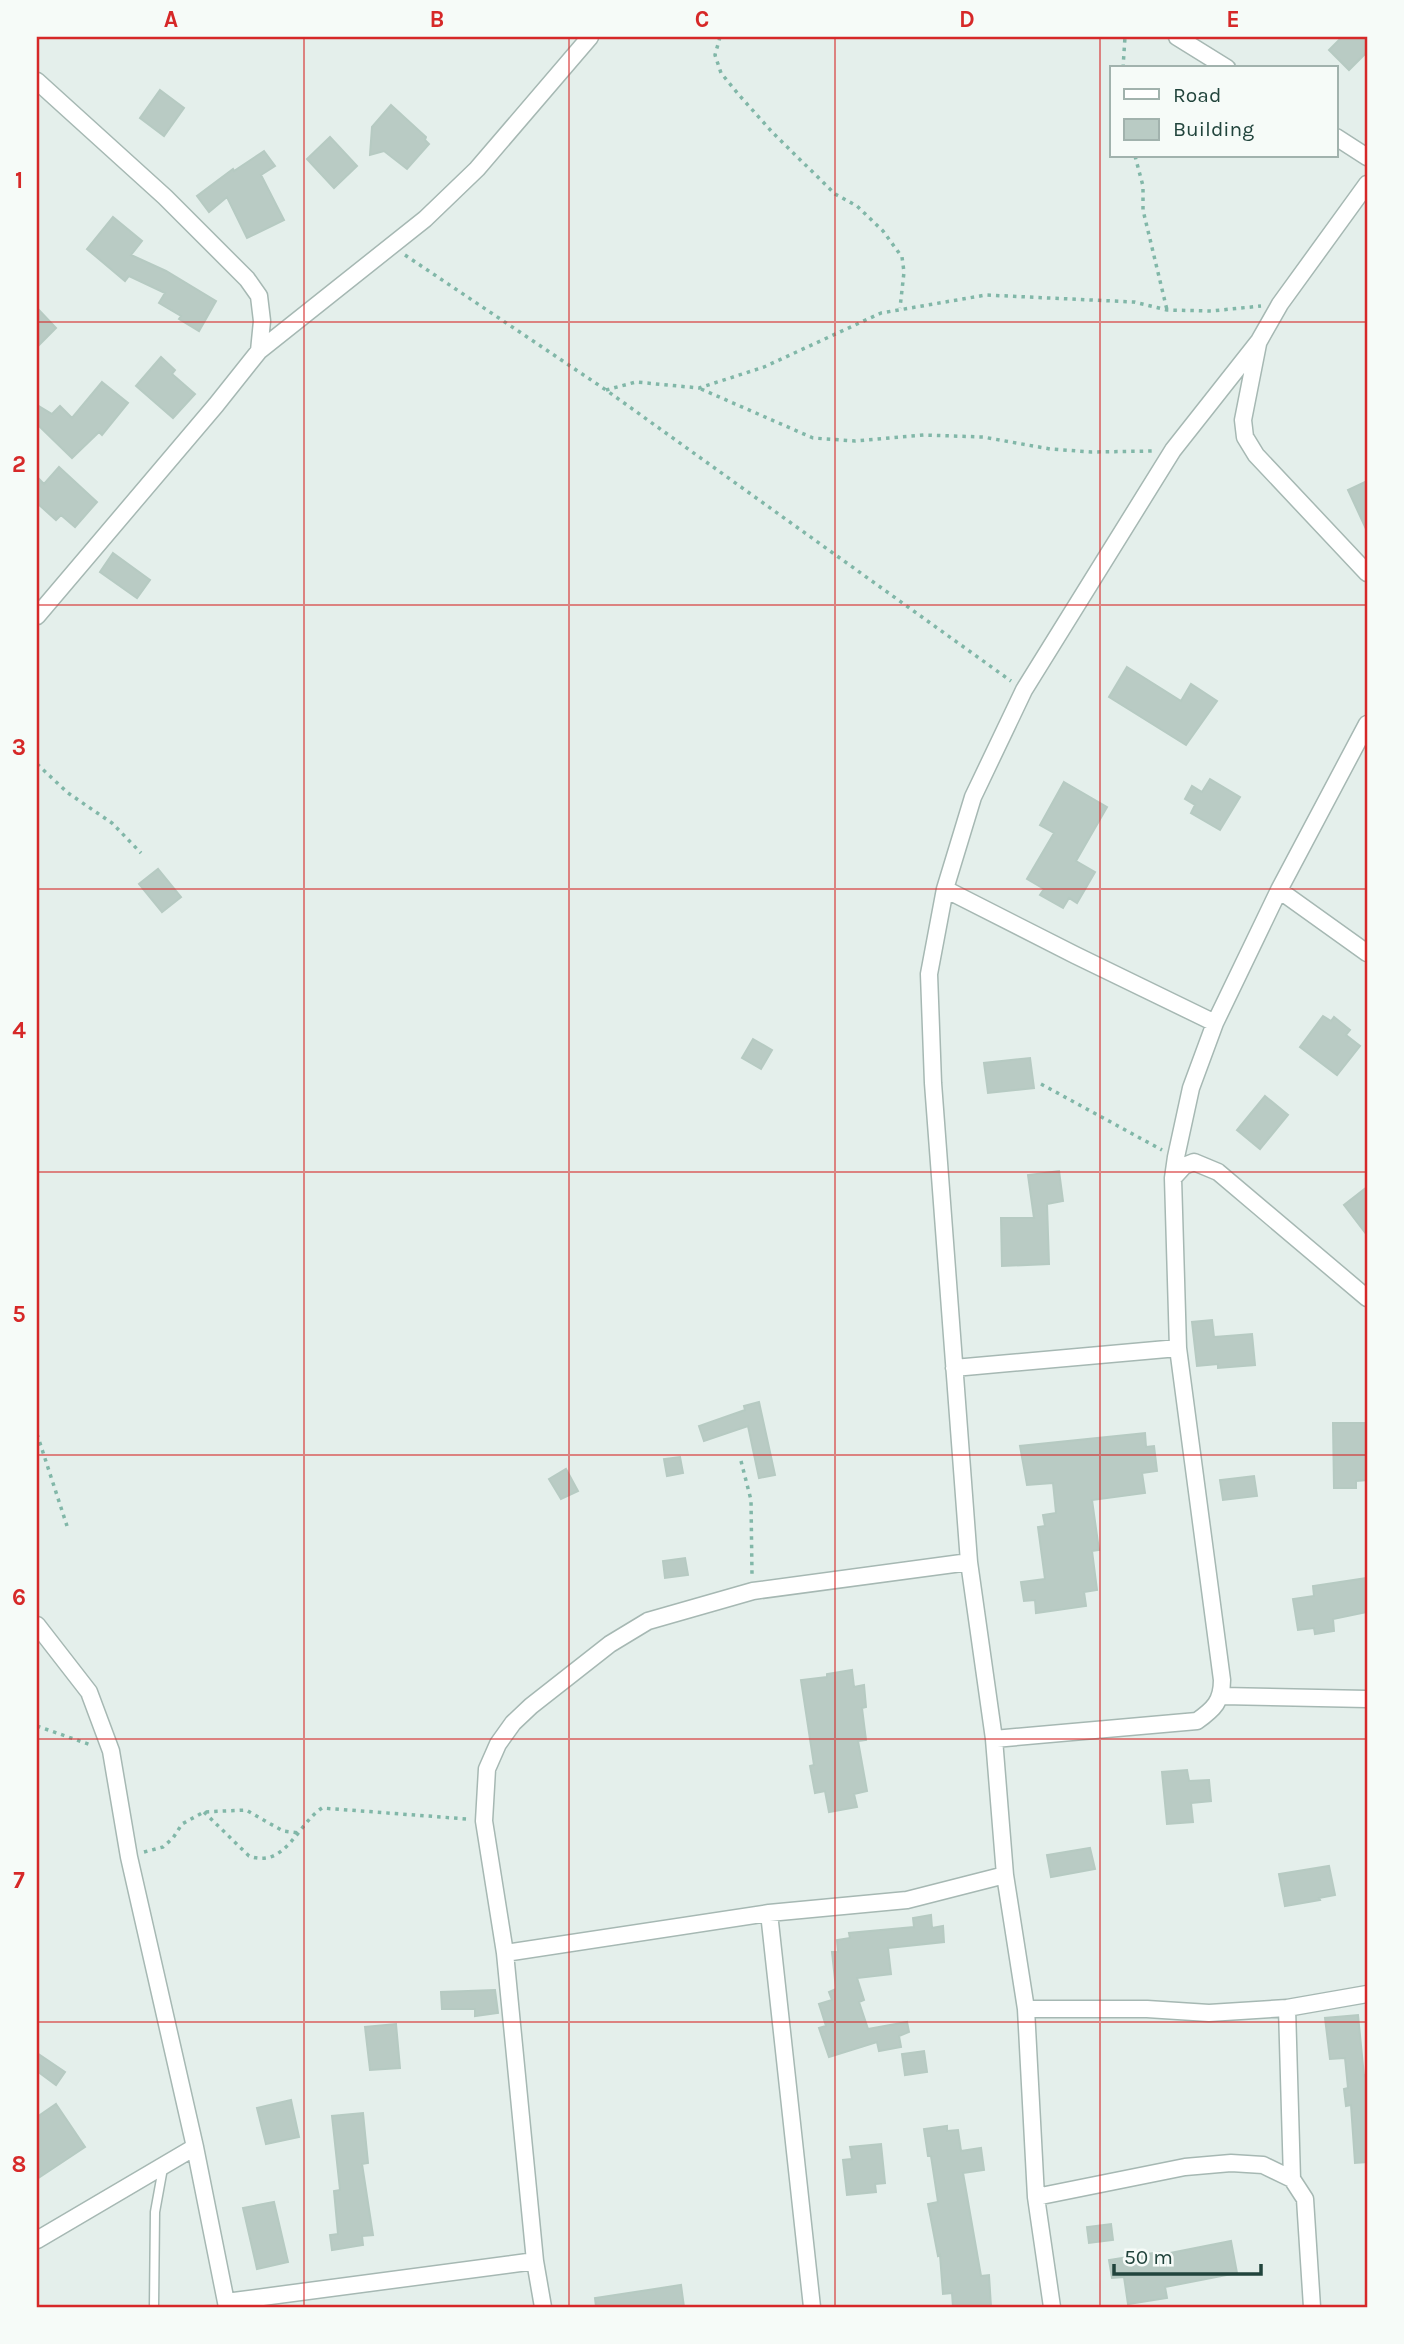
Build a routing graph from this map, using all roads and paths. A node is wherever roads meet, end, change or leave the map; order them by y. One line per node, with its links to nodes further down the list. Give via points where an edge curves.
1 (590, 37): 12 (street, via 477,169)
2 (720, 37): 14 (path, via 715,55 733,88 835,194 857,206 883,231 902,257)
3 (1125, 37): 5 (path)
4 (1177, 37): 6 (street)
5 (1123, 66)
6 (1224, 66)
7 (37, 81): 17 (street, via 247,279 259,296)
8 (1338, 138): 9 (street)
9 (1367, 157)
10 (1136, 158): 15 (path)
11 (1367, 184): 13 (street)
12 (391, 246): 17 (street); 19 (path)
13 (1280, 304): 15 (path); 16 (street)
14 (900, 308): 15 (path, via 986,295 1134,302); 18 (path, via 764,367)
15 (1167, 310)
16 (1259, 341): 20 (street); 21 (street, via 1243,420 1245,437)
17 (259, 351): 22 (street)
18 (699, 388): 19 (path, via 636,382); 20 (path, via 813,438 855,441 924,435 1091,452)
19 (606, 390): 23 (path)
20 (1173, 450): 23 (street)
21 (1367, 573)
22 (37, 616)
23 (1024, 690): 27 (street, via 973,797)
24 (1367, 724): 28 (street)
25 (37, 764): 26 (path, via 68,793 113,823)
26 (141, 853)
27 (945, 889): 30 (street); 36 (street, via 929,974)
28 (1279, 890): 29 (street); 30 (street)
29 (1367, 953)
30 (1215, 1023): 32 (street, via 1191,1088)
31 (1041, 1084): 32 (path)
32 (1176, 1157): 33 (street)
33 (1173, 1178): 34 (street, via 1194,1162 1218,1172); 35 (street)
34 (1367, 1298)
35 (1178, 1348): 36 (street); 43 (street)
36 (954, 1368): 40 (street)
37 (37, 1434): 39 (path)
38 (741, 1461): 41 (path, via 751,1500)
39 (67, 1525)
40 (969, 1562): 41 (street); 46 (street)
41 (753, 1591): 49 (street, via 648,1621 610,1644 531,1706 498,1744 487,1769)
42 (37, 1625): 47 (street, via 89,1692)
43 (1222, 1696): 44 (street); 46 (street, via 1198,1721)
44 (1367, 1699)
45 (37, 1726): 47 (path)
46 (994, 1739): 52 (street)
47 (111, 1751): 51 (street)
48 (204, 1812): 50 (path, via 246,1810 283,1831); 50 (path, via 255,1858 284,1849); 51 (path, via 182,1824 163,1847)
49 (484, 1821): 50 (path, via 326,1807 317,1810); 54 (street)
50 (300, 1833)
51 (129, 1857): 58 (street)
52 (1005, 1875): 53 (street, via 907,1900); 57 (street)
53 (769, 1913): 54 (street); 67 (street)
54 (505, 1953): 63 (street)
55 (1367, 1994): 56 (street)
56 (1287, 2008): 57 (street, via 1209,2013); 60 (street)
57 (1026, 2009): 61 (street)
58 (195, 2147): 59 (street); 64 (street)
59 (164, 2165): 62 (street); 65 (lane, via 155,2212)
60 (1292, 2179): 61 (street, via 1264,2165 1231,2163 1185,2167); 69 (street, via 1306,2199)
61 (1036, 2197): 68 (street)
62 (37, 2240)
63 (535, 2261): 64 (street); 66 (street)
64 (227, 2304)
65 (154, 2307)
66 (542, 2307)
67 (812, 2307)
68 (1052, 2307)
69 (1312, 2307)

